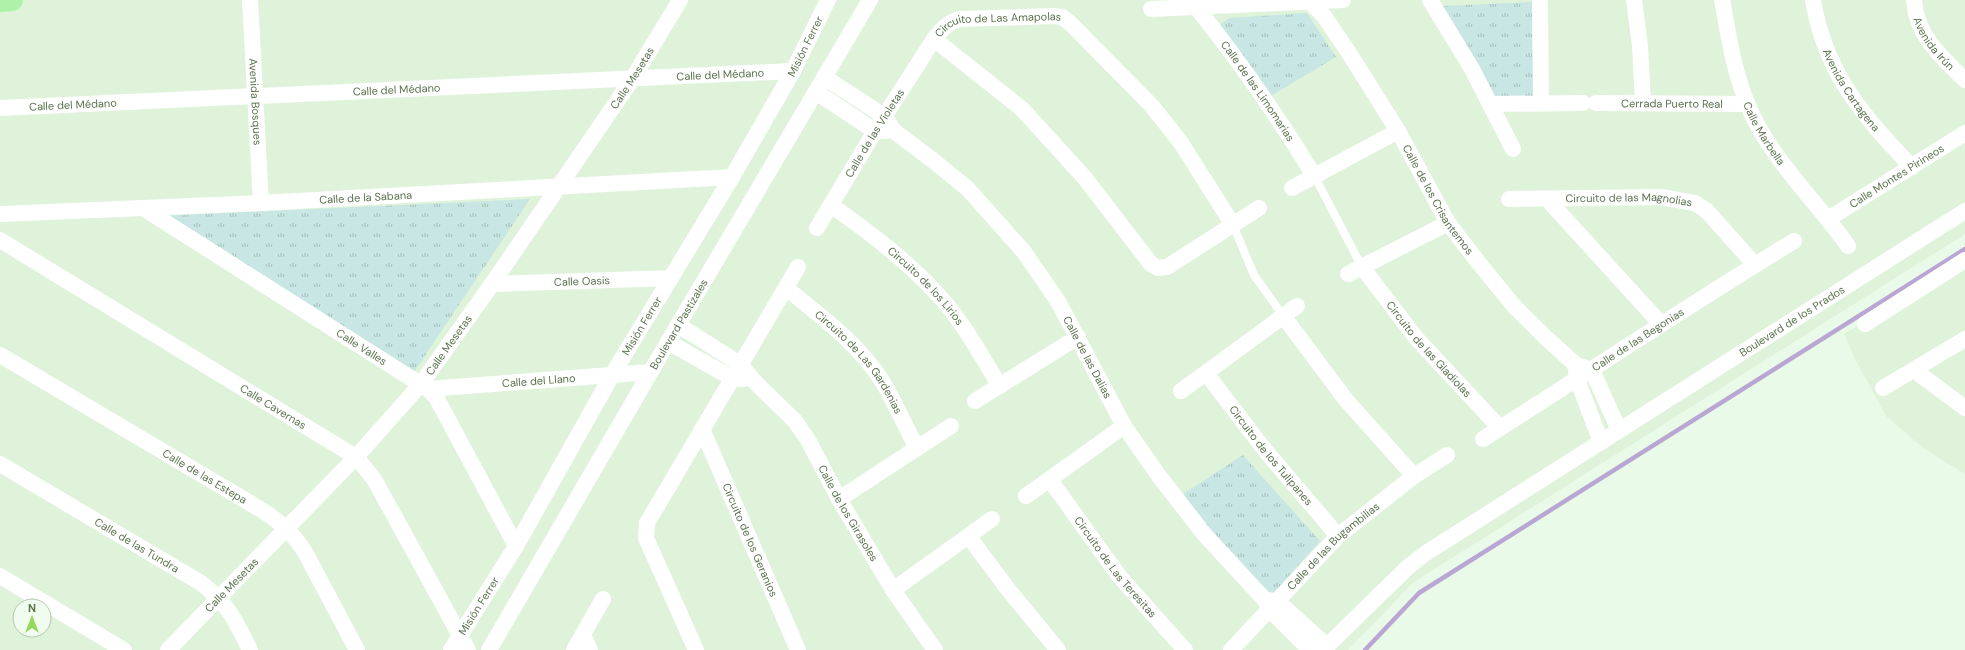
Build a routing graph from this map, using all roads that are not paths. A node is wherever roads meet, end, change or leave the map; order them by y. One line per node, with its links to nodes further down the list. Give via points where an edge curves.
1 (12, 0): 13 (main road)
2 (250, 0): 23 (street, Avenida Bosques)
3 (680, 0): 20 (street, Calle Mesetas)
4 (828, 0): 18 (street, Misión Ferrer)
5 (870, 0): 19 (street, Boulevard Pastizales)
6 (1343, 0): 14 (street)
7 (1430, 0): 26 (street)
8 (1540, 0): 25 (street)
9 (1634, 0): 24 (street)
10 (1722, 0): 27 (street, Calle Marbella, via 1733,61)
11 (1813, 0): 35 (street, Avenida Cartagena, via 1828,51 1845,88 1872,125)
12 (1914, 0): 21 (street, Avenida Irún, via 1918,23 1932,48)
13 (0, 1)
14 (1317, 4): 15 (street); 32 (street, Calle de los Crisantemos)
15 (1197, 8): 16 (street); 36 (street, Calle de las Limomarias, via 1280,121)
16 (1152, 9)
17 (934, 39): 29 (street, Calle de las Violetas); 50 (street, Circuito de Las Amapolas, via 950,22 960,19 1062,17 1152,106 1181,143); 50 (street, Circuito de Las Amapolas, via 1033,120 1084,178 1151,264 1158,268 1167,267)
18 (793, 71): 20 (street, Calle del Médano); 37 (street, Misión Ferrer)
19 (824, 77): 22 (street, Boulevard Pastizales); 29 (street, Calle de las Dalias)
20 (633, 78): 23 (street, Calle del Médano); 38 (street, Calle Mesetas)
21 (1965, 80)
22 (816, 92): 30 (street); 66 (street, Boulevard Pastizales)
23 (256, 96): 28 (street, Calle del Médano); 42 (street, Avenida Bosques)
24 (1643, 102): 25 (street, Cerrada Puerto Real); 27 (street, Cerrada Puerto Real)
25 (1541, 103): 26 (street, Cerrada Puerto Real)
26 (1491, 104): 34 (street)
27 (1748, 104): 48 (street, Calle Marbella, via 1783,164)
28 (0, 108)
29 (884, 116): 30 (street, Calle de las Violetas); 31 (street, Calle de las Dalias)
30 (875, 131): 31 (street); 43 (street, Calle de las Violetas)
31 (894, 131): 67 (street, Calle de las Dalias, via 968,189 1024,252 1059,303)
32 (1398, 131): 36 (street); 49 (street, Calle de los Crisantemos)
33 (1965, 132): 35 (street, Calle Montes Pirineos)
34 (1513, 149)
35 (1912, 167): 48 (street, Calle Montes Pirineos)
36 (1315, 176): 39 (street); 58 (lane)
37 (732, 177): 38 (street, Calle de la Sabana); 59 (street, Misión Ferrer)
38 (559, 186): 42 (street, Calle de la Sabana); 60 (street, Calle Mesetas)
39 (1292, 188)
40 (1508, 199): 41 (street, Circuito de las Magnolias)
41 (1547, 199): 56 (street, Circuito de las Magnolias, via 1660,197 1695,203 1707,211); 64 (street, Circuito de las Magnolias)
42 (261, 203): 44 (street, Calle de la Sabana)
43 (831, 205): 51 (street, Calle de las Violetas); 81 (street, Circuito de los Lirios, via 872,233 910,265 941,298 966,331)
44 (143, 208): 47 (street, Calle de la Sabana); 80 (street, Calle Valles)
45 (1259, 208): 50 (street, Circuito de Las Amapolas)
46 (1965, 211): 90 (street, Boulevard de los Prados)
47 (0, 214)
48 (1828, 219): 54 (street, Calle Marbella)
49 (1448, 223): 58 (street); 75 (street, Calle de los Crisantemos, via 1514,306)
50 (1234, 225): 63 (lane, via 1254,274)
51 (818, 228)
52 (0, 240): 95 (street, Calle Cavernas)
53 (1794, 241): 56 (street, Calle de las Begonias)
54 (1848, 246)
55 (1965, 260): 65 (street)
56 (1756, 265): 64 (street, Calle de las Begonias)
57 (798, 267): 61 (street)
58 (1355, 270): 88 (street, Circuito de las Gladiolas)
59 (671, 278): 60 (street, Calle Oasis); 77 (street, Misión Ferrer)
60 (492, 284): 80 (street, Calle Mesetas)
61 (786, 288): 71 (street); 93 (street, Circuito de Las Gardenias, via 832,326 859,353 881,380)
62 (1297, 306): 63 (street)
63 (1284, 317): 76 (street); 97 (street, via 1346,400)
64 (1661, 324): 72 (street, Calle de las Begonias)
65 (1865, 324)
66 (678, 325): 69 (street, Boulevard Pastizales); 71 (street, Calle de los Girasoles)
67 (1078, 337): 81 (street); 87 (street, Calle de las Dalias)
68 (1965, 339): 73 (street)
69 (668, 342): 74 (street, Boulevard Pastizales); 78 (street)
70 (0, 356): 102 (street, Calle de las Estepa, via 266,512)
71 (740, 364): 78 (street); 79 (street, Calle de los Girasoles)
72 (1592, 370): 75 (street, Calle de los Crisantemos); 90 (street)
73 (1914, 370): 82 (street); 85 (street)
74 (650, 372): 77 (street, Calle del Llano); 120 (street, Boulevard Pastizales)
75 (1576, 372): 88 (street); 92 (street, Calle de los Crisantemos)
76 (1206, 373): 83 (street); 103 (street, Circuito de los Tulipanes, via 1264,449)
77 (612, 375): 80 (street, Calle del Llano); 105 (street, Misión Ferrer)
78 (732, 378): 79 (street); 89 (street)
79 (754, 381): 100 (street, Calle de los Girasoles, via 795,421)
80 (425, 386): 95 (street, Calle Mesetas); 105 (street, Calle Valles, via 436,396)
81 (1000, 386): 84 (street)
82 (1883, 388)
83 (1181, 391)
84 (975, 401)
85 (1965, 408)
86 (951, 426): 93 (street)
87 (1124, 426): 98 (street); 110 (street, Calle de las Dalias, via 1204,534)
88 (1500, 428): 91 (street)
89 (702, 429): 123 (street, via 647,523 646,530 646,538); 124 (street, Circuito de los Geranios)
90 (1619, 430): 92 (street, Boulevard de los Prados)
91 (1483, 439)
92 (1601, 442): 113 (street, Boulevard de los Prados, via 1408,567)
93 (917, 448): 100 (street)
94 (1447, 455): 97 (street, Calle de las Bugambilias)
95 (356, 457): 102 (street, Calle Mesetas); 112 (street, Calle Cavernas, via 374,479)
96 (0, 464): 108 (street, Calle de las Tundra, via 201,583)
97 (1414, 476): 103 (street, Calle de las Bugambilias)
98 (1050, 480): 99 (street); 127 (street, Circuito de Las Teresitas, via 1119,576)
99 (1026, 496)
100 (839, 499): 107 (street, Calle de los Girasoles)
101 (992, 520): 104 (street)
102 (287, 528): 108 (street, Calle Mesetas); 117 (street, Calle de las Estepa, via 306,554)
103 (1338, 536): 110 (street, Calle de las Bugambilias)
104 (969, 537): 107 (street); 126 (street)
105 (516, 546): 112 (street, Misión Ferrer)
106 (0, 576): 114 (street)
107 (893, 590): 125 (street, Calle de los Girasoles)
108 (218, 597): 115 (street, Calle Mesetas); 116 (street, Calle de las Tundra, via 228,609)
109 (603, 599): 111 (street)
110 (1270, 603): 113 (street, Calle de las Dalias); 128 (street, Calle de las Bugambilias); 129 (street, Calle de las Dalias)
111 (583, 634): 121 (street); 122 (street)
112 (460, 635): 118 (street, Misión Ferrer); 119 (street, Calle Cavernas)
113 (1325, 648)
114 (124, 650)
115 (168, 650)
116 (250, 650)
117 (356, 650)
118 (451, 650)
119 (468, 650)
120 (489, 650)
121 (574, 650)
122 (590, 650)
123 (696, 650)
124 (798, 650)
125 (935, 650)
126 (1058, 650)
127 (1185, 650)
128 (1231, 650)
129 (1310, 650)

